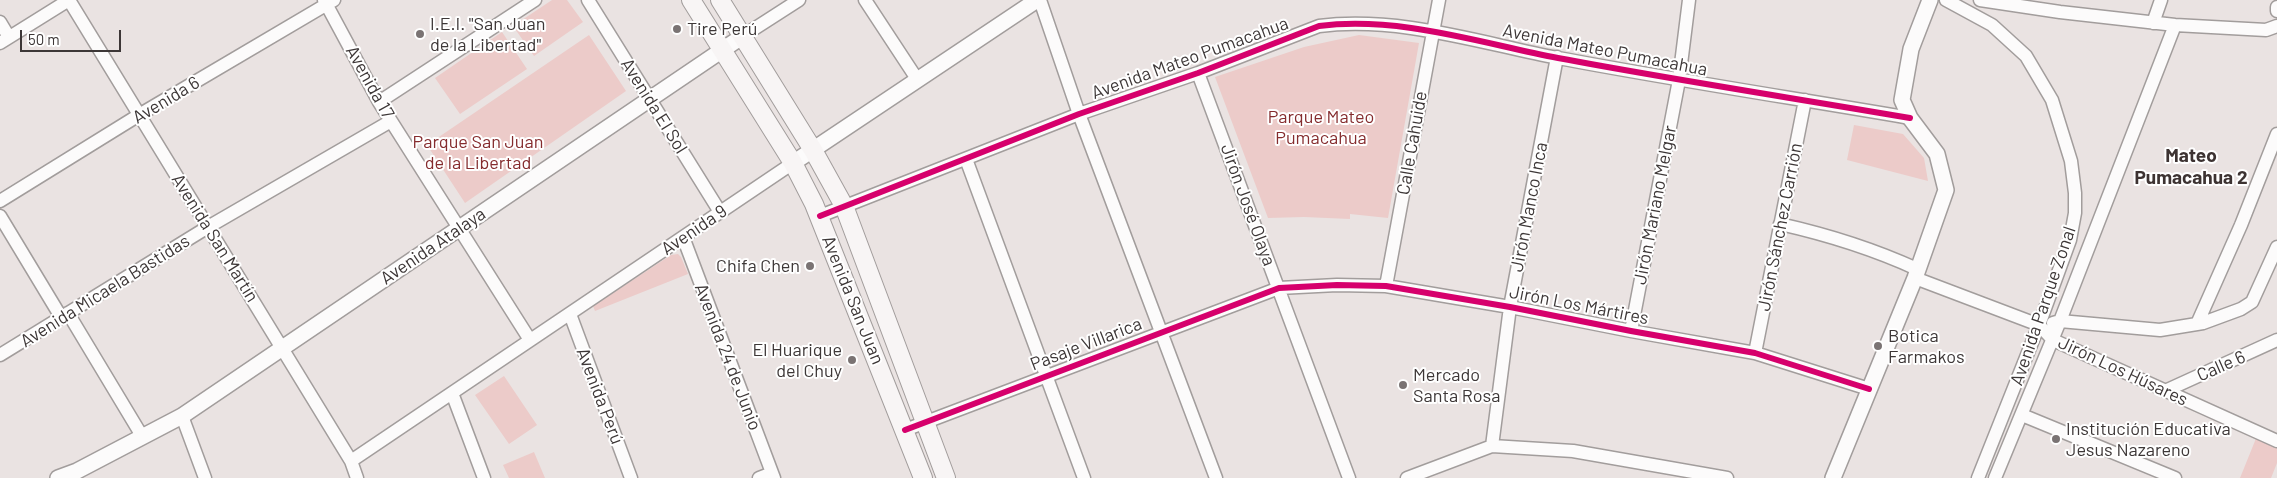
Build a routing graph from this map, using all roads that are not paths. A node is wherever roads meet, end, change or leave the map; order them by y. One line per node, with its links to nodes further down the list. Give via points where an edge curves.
1 (69, 0): 23 (street); 33 (street, Avenida San Martín)
2 (535, 0): 31 (street)
3 (588, 0): 29 (street, Avenida El Sol)
4 (691, 0): 24 (main road, Avenida San Juan)
5 (720, 0): 22 (main road, Avenida San Juan)
6 (799, 0): 22 (street, Avenida Atalaya)
7 (864, 0): 27 (street)
8 (1038, 0): 27 (street, Avenida 9); 32 (street)
9 (1439, 0): 21 (street, Calle Cahuide)
10 (1689, 0): 28 (street, Jirón Mariano Melgar)
11 (1930, 0): 34 (street, via 1911,49 1902,100)
12 (1946, 0): 58 (street, Avenida Parque Zonal, via 1992,25 2026,56 2052,100 2070,161 2075,213 2070,240)
13 (1980, 0): 16 (street)
14 (2161, 0): 18 (street)
15 (328, 2): 31 (street, Avenida 17); 33 (street, Avenida 6)
16 (2062, 6): 18 (street)
17 (0, 22): 23 (street)
18 (2154, 23): 19 (street)
19 (2175, 25): 20 (street, via 2266,30); 56 (street, Avenida Parque Zonal)
20 (2277, 26)
21 (1432, 31): 25 (street, Avenida Mateo Pumacahua); 26 (street, Avenida Mateo Pumacahua, via 1360,22 1319,26); 51 (street, Calle Cahuide)
22 (743, 36): 24 (street, Avenida Atalaya); 37 (main road, Avenida San Juan)
23 (5, 40)
24 (722, 50): 29 (street, Avenida Atalaya); 39 (main road, Avenida San Juan)
25 (1557, 57): 28 (street, Avenida Mateo Pumacahua); 53 (street, Jirón Manco Inca)
26 (1198, 72): 32 (street, Avenida Mateo Pumacahua); 52 (street, Jirón José Olaya)
27 (917, 79): 37 (street, Avenida 9)
28 (1679, 80): 30 (street, Avenida Mateo Pumacahua); 60 (street, Jirón Mariano Melgar)
29 (650, 99): 42 (street, Avenida El Sol); 47 (street, Avenida Atalaya)
30 (1804, 100): 34 (street, Avenida Mateo Pumacahua); 45 (street, Jirón Sánchez Carrión)
31 (380, 102): 35 (street, Avenida 17)
32 (1080, 114): 38 (street, Avenida Mateo Pumacahua); 59 (street)
33 (139, 115): 40 (street, Avenida 6); 46 (street, Avenida San Martín)
34 (1910, 118): 50 (street, via 1937,154 1946,190)
35 (391, 121): 46 (street, Avenida Micaela Bastidas); 47 (street, Avenida 17)
36 (2277, 134): 57 (street)
37 (813, 150): 39 (street, Avenida 9); 41 (main road, Avenida San Juan)
38 (966, 159): 41 (street, Avenida Mateo Pumacahua); 67 (street)
39 (793, 163): 42 (street, Avenida 9); 44 (main road, Avenida San Juan)
40 (0, 201)
41 (844, 206): 44 (street, Avenida Mateo Pumacahua); 73 (main road, Avenida San Juan)
42 (720, 212): 48 (street, Avenida 9)
43 (0, 216): 55 (street)
44 (820, 216): 74 (main road, Avenida San Juan)
45 (1780, 224): 50 (street, Jirón Los Húsares, via 1877,250); 65 (street, Jirón Sánchez Carrión)
46 (208, 227): 55 (street, Avenida Micaela Bastidas); 64 (street, Avenida San Martín)
47 (459, 228): 61 (street, Avenida 17); 64 (street, Avenida Atalaya)
48 (683, 237): 54 (street, Avenida 9); 81 (street, Avenida 24 de Junio)
49 (2277, 247): 57 (street, via 2252,302)
50 (1916, 273): 58 (street, Jirón Los Húsares); 68 (street)
51 (1386, 286): 52 (street, Jirón Los Mártires, via 1337,284); 53 (street, Jirón Los Mártires)
52 (1279, 288): 59 (street, Pasaje Villarica); 92 (street, Jirón José Olaya)
53 (1510, 307): 60 (street, Jirón Los Mártires); 77 (street, Jirón Manco Inca)
54 (570, 314): 61 (street, Avenida 9); 86 (street, Avenida Perú)
55 (65, 315): 66 (street, Avenida Micaela Bastidas); 75 (street)
56 (2060, 321): 57 (street, via 2160,330); 58 (street); 62 (street, Avenida Parque Zonal)
57 (2197, 324)
58 (2039, 326): 62 (street, Jirón Los Húsares); 96 (street, Avenida Parque Zonal)
59 (1161, 332): 67 (street, Pasaje Villarica); 91 (street)
60 (1632, 332): 65 (street, Jirón Los Mártires)
61 (530, 340): 70 (street, Avenida 9)
62 (2052, 340): 69 (street, Jirón Los Húsares); 71 (street, Avenida Parque Zonal)
63 (2277, 340): 69 (street, Calle 6)
64 (283, 347): 72 (street, Avenida Atalaya); 78 (street, Avenida San Martín)
65 (1755, 353): 68 (street, Jirón Los Mártires)
66 (0, 355)
67 (1046, 375): 73 (street, Pasaje Villarica); 90 (street)
68 (1869, 389): 95 (street)
69 (2165, 391): 76 (street, Jirón Los Húsares)
70 (452, 393): 78 (street, Avenida 9); 85 (street)
71 (2022, 415): 97 (street, Avenida Parque Zonal); 98 (street)
72 (182, 416): 75 (street, Avenida Atalaya); 83 (street)
73 (925, 422): 74 (street, Pasaje Villarica); 89 (main road, Avenida San Juan)
74 (905, 430): 88 (main road, Avenida San Juan)
75 (142, 436): 79 (street, Avenida Atalaya)
76 (2277, 441)
77 (1492, 446): 80 (street, via 1573,450); 93 (street)
78 (351, 461): 84 (street, Avenida San Martín)
79 (78, 474): 82 (street, Avenida Atalaya)
80 (1698, 475): 94 (street)
81 (773, 476): 87 (street)
82 (58, 478)
83 (205, 478)
84 (357, 478)
85 (484, 478)
86 (631, 478)
87 (759, 478)
88 (923, 478)
89 (946, 478)
90 (1084, 478)
91 (1216, 478)
92 (1349, 478)
93 (1407, 478)
94 (1727, 478)
95 (1833, 478)
96 (1978, 478)
97 (1995, 478)
98 (2175, 478)

